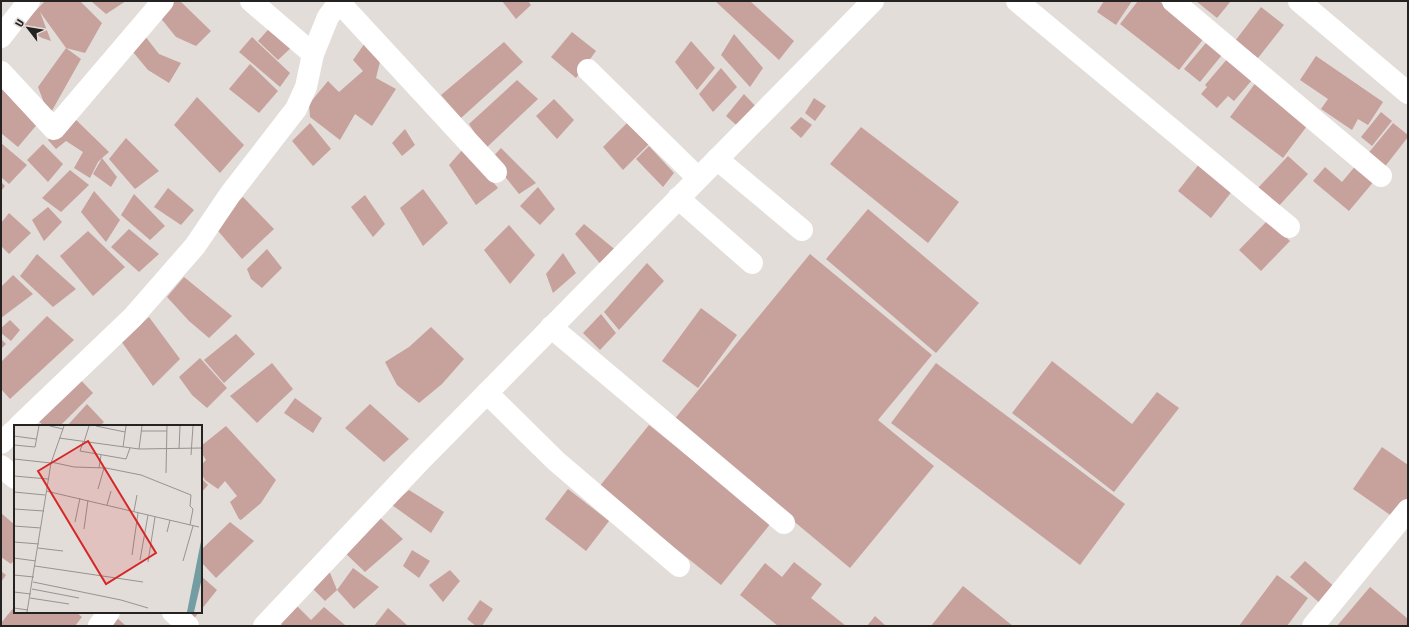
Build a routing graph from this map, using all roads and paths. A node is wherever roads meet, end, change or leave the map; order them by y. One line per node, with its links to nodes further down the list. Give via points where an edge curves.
1 (29, 1): 9 (street)
2 (164, 1): 12 (street, via 54,129)
3 (251, 1): 10 (street)
4 (873, 1): 14 (street)
5 (1017, 1): 19 (street)
6 (1174, 1): 16 (street)
7 (1299, 1): 13 (street)
8 (339, 2): 10 (street, via 328,17); 15 (street)
9 (1, 37)
10 (313, 54): 24 (street, via 306,87 296,109 231,193 195,246 133,317)
11 (588, 70): 17 (street)
12 (1, 72)
13 (1408, 93)
14 (717, 159): 17 (street); 20 (street)
15 (496, 172)
16 (1382, 176)
17 (698, 178): 18 (street)
18 (678, 198): 21 (street); 22 (street)
19 (1289, 227)
20 (802, 230)
21 (752, 263)
22 (551, 327): 23 (street); 30 (street)
23 (487, 393): 31 (street, via 556,461); 36 (street, via 420,460)
24 (20, 425)
25 (14, 431): 26 (street)
26 (1, 443)
27 (1, 466): 28 (street)
28 (14, 477)
29 (1408, 510): 37 (street)
30 (784, 523)
31 (679, 566)
32 (108, 613): 34 (street)
33 (174, 613): 35 (street)
34 (99, 626)
35 (188, 626)
36 (264, 626)
37 (1313, 626)

